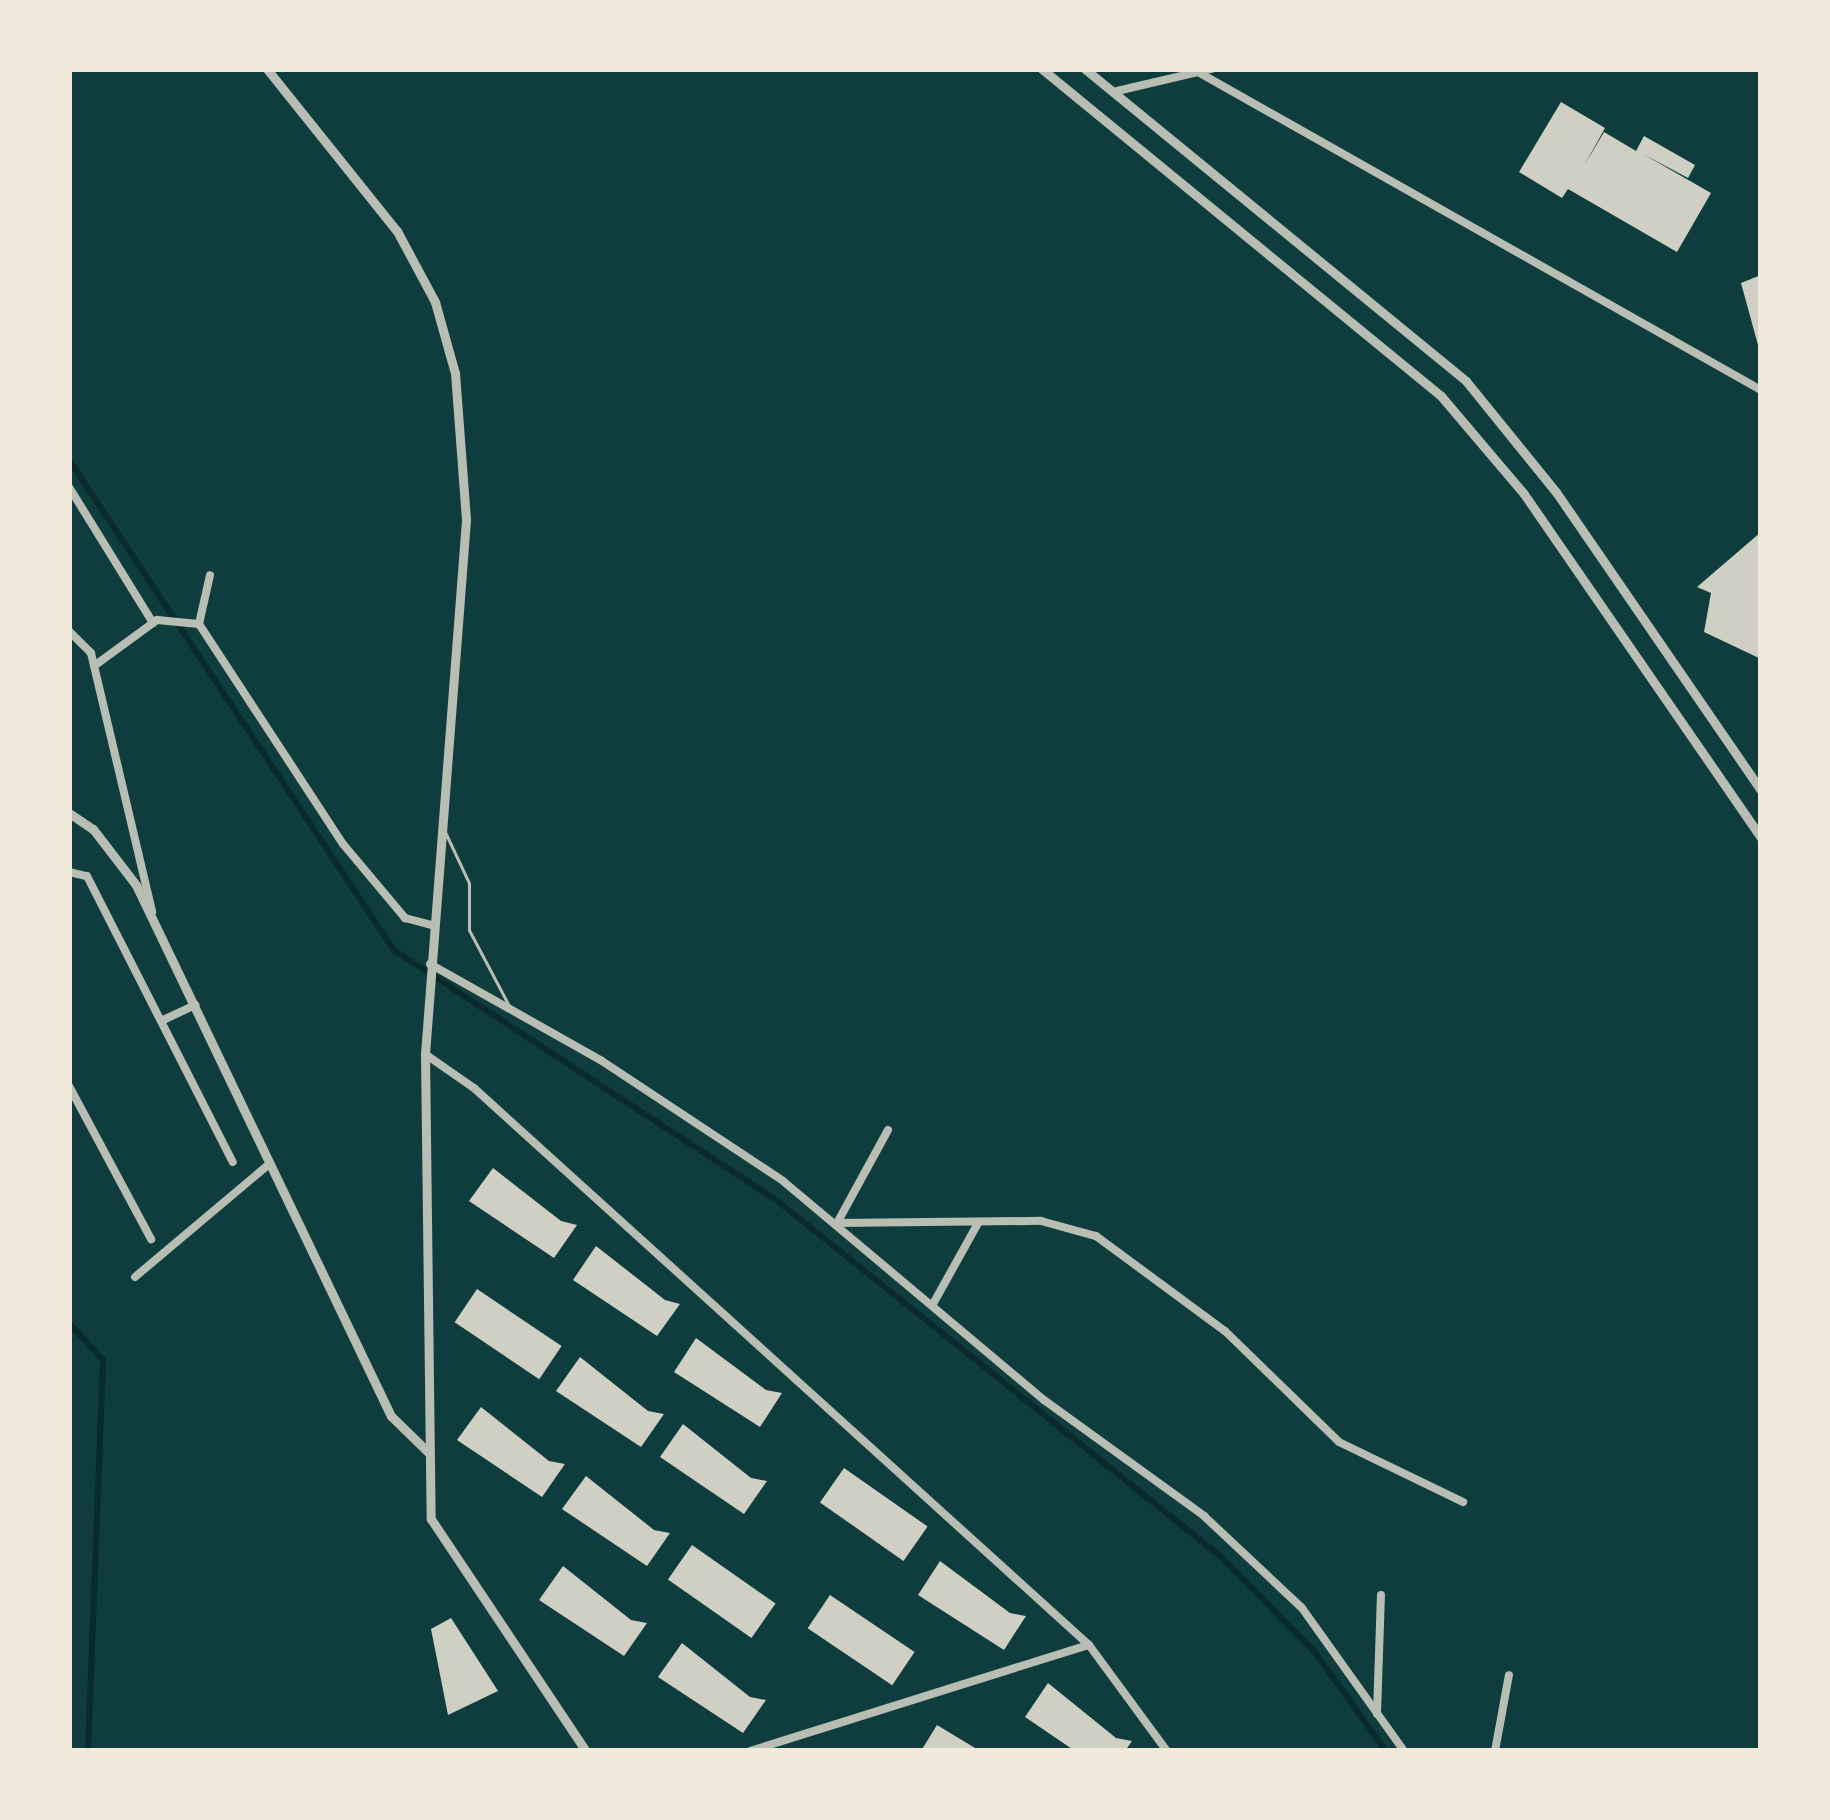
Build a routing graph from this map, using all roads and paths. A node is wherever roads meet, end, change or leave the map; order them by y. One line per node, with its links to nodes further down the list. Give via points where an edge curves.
1 (267, 69): 18 (street, via 387,214 449,343 466,520)
2 (1042, 69): 15 (street, via 1441,396 1524,494)
3 (1085, 69): 6 (street)
4 (1211, 69): 5 (street)
5 (1198, 72): 6 (street); 7 (street)
6 (1117, 91): 14 (street, via 1466,381 1556,492)
7 (1761, 390)
8 (69, 487): 10 (street)
9 (210, 575): 11 (street)
10 (153, 623): 11 (street, via 181,617); 13 (street)
11 (199, 624): 22 (street, via 352,856 405,918)
12 (69, 631): 13 (street, via 87,645)
13 (94, 666): 21 (street)
14 (1674, 666): 15 (street); 16 (street)
15 (1649, 682): 19 (street)
16 (1761, 790)
17 (69, 813): 21 (street, via 115,854)
18 (438, 816): 22 (street); 25 (lane, via 469,884 470,930)
19 (1761, 838)
20 (69, 872): 26 (street, via 87,876)
21 (152, 914): 24 (street)
22 (431, 925): 23 (street)
23 (429, 963): 25 (street); 27 (street)
24 (196, 1005): 26 (street); 31 (street)
25 (512, 1012): 33 (street, via 602,1061)
26 (161, 1021): 30 (street)
27 (425, 1054): 37 (street); 40 (street, via 474,1088)
28 (69, 1086): 34 (street)
29 (887, 1130): 33 (street)
30 (233, 1162)
31 (267, 1166): 35 (street); 37 (street, via 391,1416)
32 (979, 1222): 33 (street); 36 (street); 38 (street, via 1041,1221 1096,1236 1225,1331 1339,1442)
33 (837, 1223): 36 (street)
34 (151, 1238)
35 (135, 1277)
36 (933, 1305): 42 (street, via 1279,1582)
37 (429, 1453): 43 (street, via 431,1519)
38 (1463, 1502)
39 (1381, 1595): 42 (street)
40 (1089, 1645): 44 (street); 45 (street)
41 (1509, 1675): 47 (street)
42 (1377, 1714): 46 (street)
43 (586, 1751)
44 (750, 1751)
45 (1167, 1751)
46 (1404, 1751)
47 (1495, 1751)

